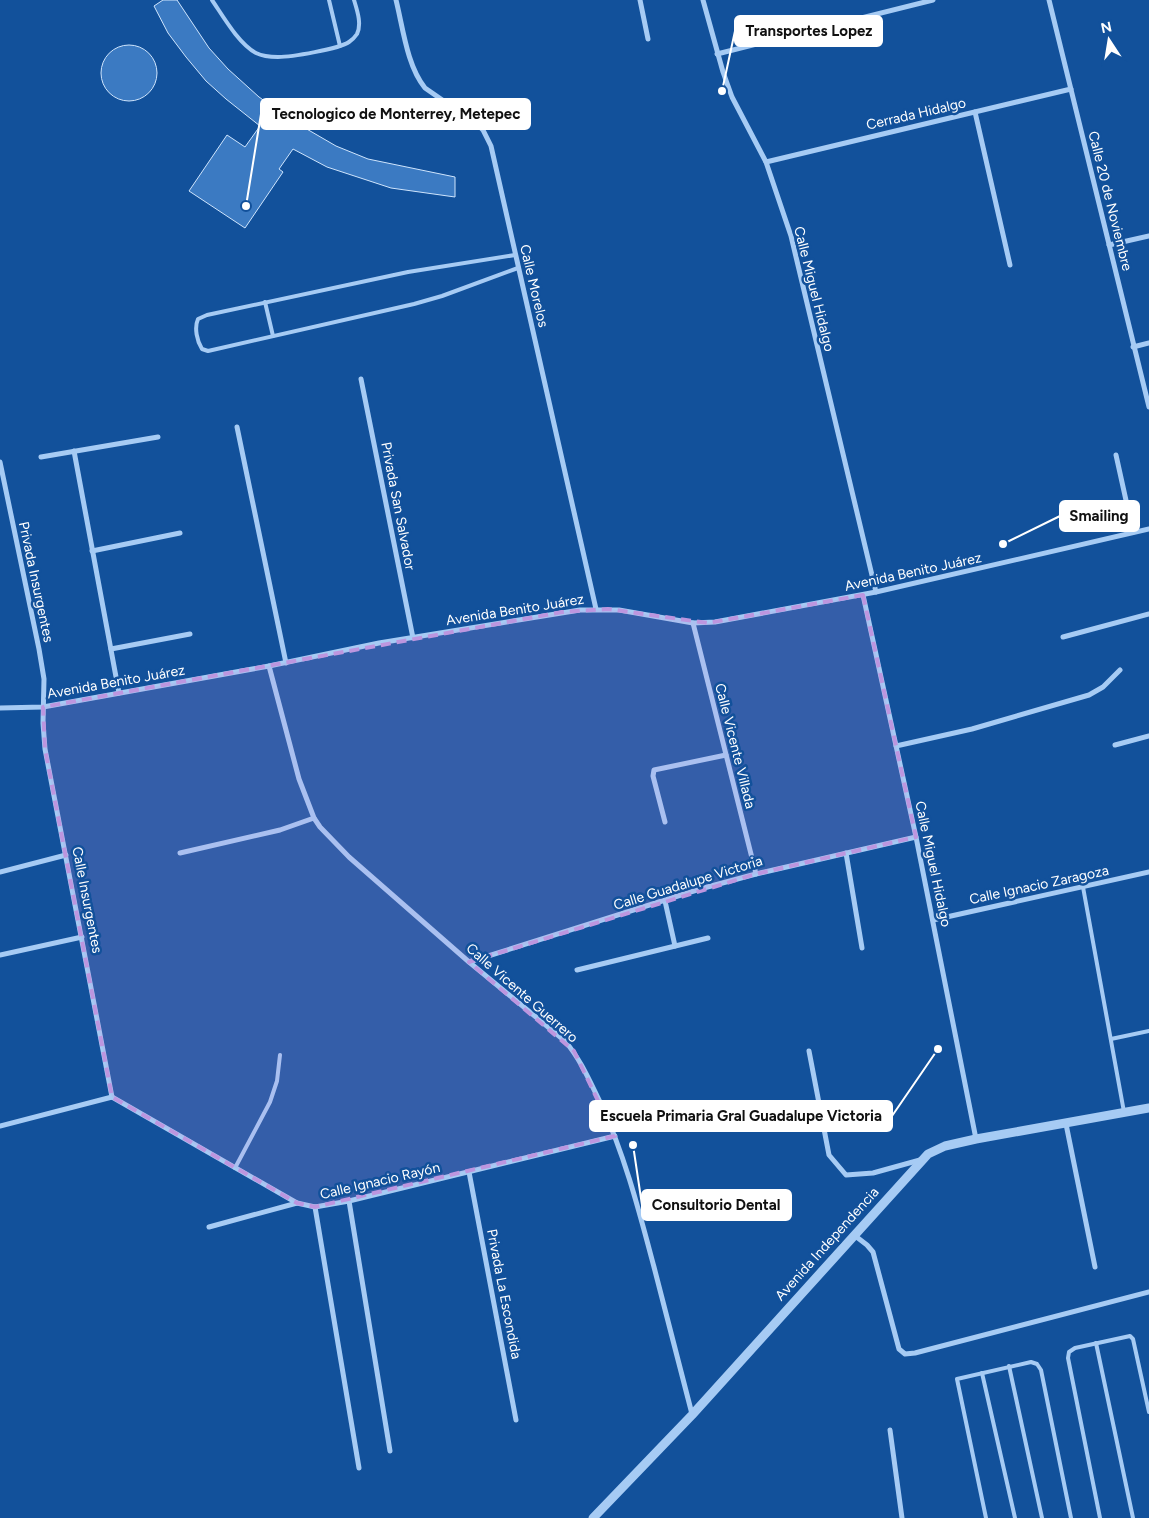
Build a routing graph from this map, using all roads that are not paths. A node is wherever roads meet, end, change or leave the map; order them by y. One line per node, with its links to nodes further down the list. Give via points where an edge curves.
1 (212, 0): 10 (lane, via 241,40 261,55 282,57)
2 (329, 0): 10 (lane)
3 (354, 0): 10 (lane, via 358,31 350,42)
4 (396, 0): 17 (street, Calle Morelos, via 411,63 419,81 477,124 488,138)
5 (640, 0): 9 (street)
6 (703, 0): 11 (street, Calle Miguel Hidalgo)
7 (933, 0): 11 (street)
8 (1049, 0): 12 (street, Calle 20 de Noviembre)
9 (648, 39)
10 (340, 46)
11 (717, 54): 14 (street, Calle Miguel Hidalgo, via 732,97)
12 (1071, 89): 13 (street, Cerrada Hidalgo); 16 (street, Calle 20 de Noviembre)
13 (975, 112): 14 (street, Cerrada Hidalgo); 18 (street)
14 (766, 162): 36 (street, Calle Miguel Hidalgo, via 790,236)
15 (1149, 236): 16 (street)
16 (1109, 245): 23 (street, Calle 20 de Noviembre)
17 (515, 255): 19 (street, Calle Morelos); 20 (lane, via 408,272)
18 (1010, 265)
19 (518, 268): 21 (lane, via 414,304); 38 (street, Calle Morelos)
20 (265, 302): 21 (lane); 21 (lane, via 202,316 196,323 199,342 202,349 208,351)
21 (273, 336)
22 (1149, 343): 23 (street)
23 (1133, 347): 25 (street, Calle 20 de Noviembre)
24 (360, 379): 43 (street, Privada San Salvador)
25 (1149, 407)
26 (237, 427): 45 (street)
27 (158, 437): 28 (street)
28 (74, 451): 30 (street); 35 (street)
29 (1116, 455): 33 (street)
30 (41, 457)
31 (0, 462): 49 (street, Privada Insurgentes, via 39,649 44,679)
32 (1149, 529): 33 (street, Avenida Benito Juárez)
33 (1133, 532): 36 (street, Avenida Benito Juárez)
34 (180, 533): 35 (street)
35 (92, 551): 44 (street)
36 (876, 592): 37 (street, Avenida Benito Juárez)
37 (863, 595): 40 (street, Avenida Benito Juárez, via 716,622); 53 (street, Calle Miguel Hidalgo)
38 (596, 609): 40 (street, Avenida Benito Juárez); 43 (street, Avenida Benito Juárez)
39 (1149, 614): 42 (street)
40 (693, 623): 54 (street, Calle Vicente Villada)
41 (190, 634): 44 (street)
42 (1063, 636)
43 (413, 638): 45 (street, Avenida Benito Juárez)
44 (111, 650): 48 (street)
45 (286, 663): 46 (street, Avenida Benito Juárez)
46 (269, 666): 48 (street, Avenida Benito Juárez); 55 (street, Calle Vicente Guerrero, via 299,778)
47 (1120, 670): 53 (street, via 1103,687 1089,695 972,729)
48 (119, 694): 49 (street, Avenida Benito Juárez)
49 (43, 707): 50 (street, Avenida Benito Juárez); 60 (street, Calle Insurgentes, via 46,749)
50 (0, 708)
51 (1149, 736): 52 (street)
52 (1116, 745)
53 (896, 746): 57 (street, Calle Miguel Hidalgo)
54 (726, 755): 56 (street, via 654,770); 63 (street, Calle Vicente Villada)
55 (314, 818): 59 (street, via 280,830); 72 (street, Calle Vicente Guerrero, via 350,858)
56 (665, 822)
57 (916, 837): 58 (street, Calle Guadalupe Victoria); 66 (street, Calle Miguel Hidalgo)
58 (846, 852): 63 (street, Calle Guadalupe Victoria); 70 (street)
59 (180, 853)
60 (66, 855): 61 (street); 67 (street, Calle Insurgentes)
61 (0, 872)
62 (1149, 872): 64 (street, Calle Ignacio Zaragoza)
63 (756, 874): 65 (street, Calle Guadalupe Victoria)
64 (1083, 887): 66 (street, Calle Ignacio Zaragoza); 75 (lane)
65 (665, 901): 69 (street); 72 (street, Calle Guadalupe Victoria)
66 (933, 920): 84 (street, Calle Miguel Hidalgo)
67 (82, 937): 71 (street); 78 (street, Calle Insurgentes)
68 (708, 938): 69 (street)
69 (675, 946): 73 (street)
70 (862, 948)
71 (0, 956)
72 (469, 962): 83 (street, Calle Vicente Guerrero, via 570,1046)
73 (577, 970)
74 (1149, 1031): 75 (lane)
75 (1110, 1039): 80 (lane)
76 (809, 1050): 85 (street, via 830,1155 846,1175 873,1173)
77 (280, 1055): 86 (lane, via 270,1102)
78 (112, 1097): 82 (street); 86 (street, Calle Ignacio Rayón)
79 (1149, 1108): 80 (street, Avenida Independencia)
80 (1124, 1112): 81 (street, Avenida Independencia)
81 (1066, 1124): 84 (street, Avenida Independencia); 93 (street)
82 (0, 1126)
83 (616, 1136): 87 (street, Calle Ignacio Rayón); 99 (street, Calle Vicente Guerrero)
84 (976, 1139): 85 (street, Avenida Independencia, via 936,1149)
85 (921, 1160): 92 (street, Avenida Independencia)
86 (235, 1168): 89 (street, Calle Ignacio Rayón)
87 (470, 1172): 88 (street, Calle Ignacio Rayón); 100 (street, Privada La Escondida)
88 (349, 1201): 90 (street, Calle Ignacio Rayón); 102 (street)
89 (297, 1203): 90 (street, Calle Ignacio Rayón); 91 (street)
90 (315, 1207): 103 (street)
91 (209, 1227)
92 (854, 1234): 94 (street, via 873,1252 899,1349 905,1354); 99 (street, Avenida Independencia)
93 (1095, 1267)
94 (1149, 1292)
95 (1096, 1343): 98 (lane, via 1132,1337); 110 (lane, via 1071,1349 1068,1354); 111 (lane)
96 (1009, 1366): 97 (lane); 108 (lane); 109 (lane, via 1031,1362 1040,1370)
97 (982, 1373): 106 (lane, via 957,1379); 107 (lane)
98 (1149, 1412)
99 (692, 1415): 104 (street, Avenida Independencia)
100 (516, 1420)
101 (890, 1430): 105 (street)
102 (390, 1451)
103 (359, 1468)
104 (593, 1518)
105 (902, 1518)
106 (986, 1518)
107 (1015, 1518)
108 (1042, 1518)
109 (1071, 1518)
110 (1100, 1518)
111 (1133, 1518)

